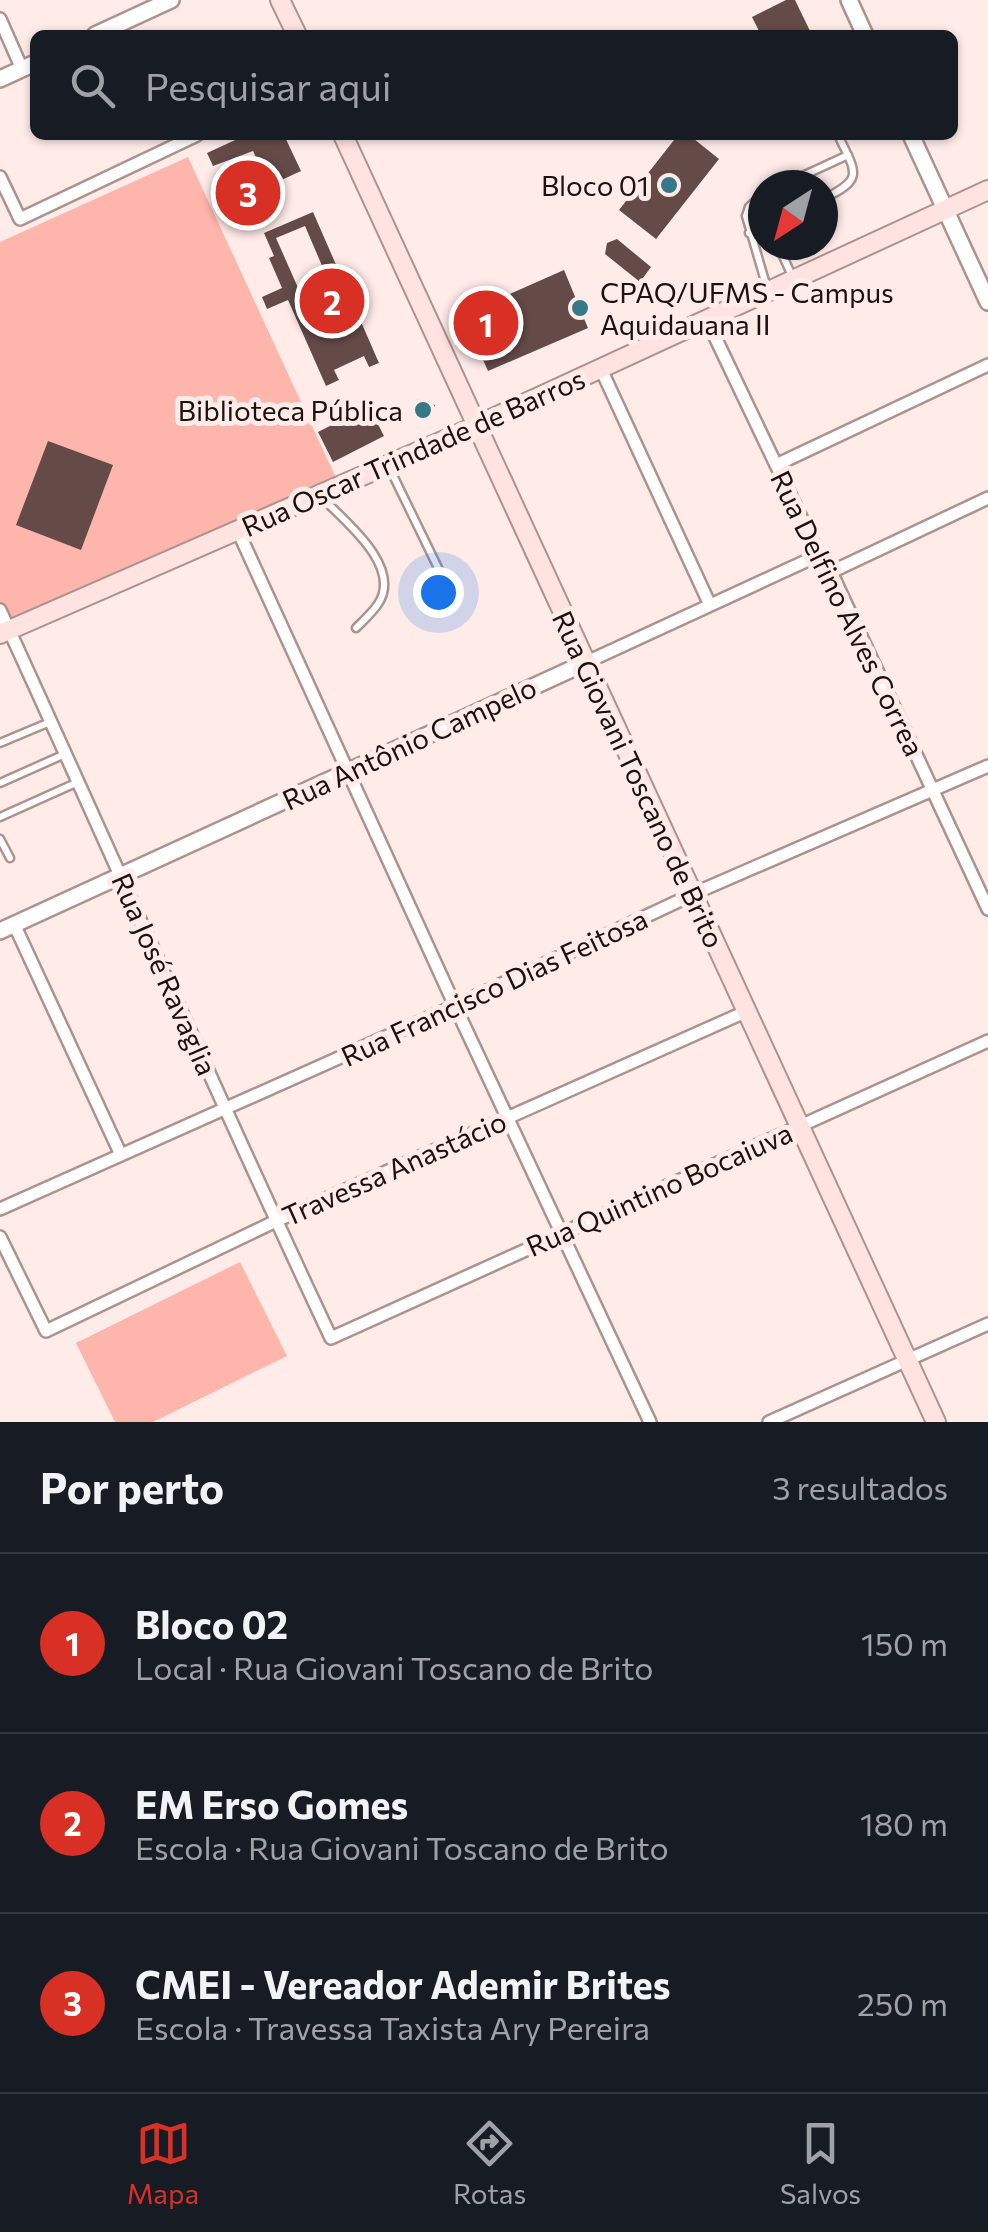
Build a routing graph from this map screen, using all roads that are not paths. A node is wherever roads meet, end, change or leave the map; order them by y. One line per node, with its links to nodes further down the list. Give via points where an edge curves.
1 (170, 0): 4 (street)
2 (280, 0): 7 (main road)
3 (849, 0): 8 (street)
4 (139, 7): 6 (street)
5 (0, 18): 9 (street)
6 (103, 30)
7 (294, 30)
8 (863, 30)
9 (29, 66): 10 (street)
10 (0, 79)
11 (186, 140): 17 (street, via 20,219)
12 (345, 140): 29 (main road, Rua Giovani Toscano de Brito)
13 (840, 140): 15 (lane)
14 (913, 140): 20 (street)
15 (848, 155): 16 (lane); 19 (lane, via 854,178)
16 (816, 170)
17 (0, 178)
18 (988, 190): 20 (main road, Rua Oscar Trindade de Barros)
19 (838, 192)
20 (945, 210): 23 (main road, Rua Oscar Trindade de Barros); 25 (street)
21 (759, 260): 24 (lane)
22 (785, 260): 23 (lane)
23 (793, 278): 24 (main road, Rua Oscar Trindade de Barros)
24 (768, 289): 26 (main road, Rua Oscar Trindade de Barros)
25 (988, 302)
26 (706, 318): 28 (main road, Rua Oscar Trindade de Barros); 31 (street, Rua Delfino Alves Correa)
27 (988, 366): 31 (street)
28 (600, 368): 29 (main road, Rua Oscar Trindade de Barros); 38 (street)
29 (475, 425): 30 (main road, Rua Oscar Trindade de Barros); 42 (main road, Rua Giovani Toscano de Brito)
30 (388, 465): 32 (main road, Rua Oscar Trindade de Barros); 37 (lane)
31 (776, 465): 35 (street, Rua Delfino Alves Correa)
32 (318, 494): 34 (main road, Rua Oscar Trindade de Barros); 40 (lane, via 371,548 383,572 380,603)
33 (988, 498): 36 (street)
34 (238, 531): 41 (main road, Rua Oscar Trindade de Barros); 47 (street)
35 (819, 555): 36 (street, Rua Delfino Alves Correa); 38 (street, Rua Antônio Campelo)
36 (831, 572): 50 (street, Rua Delfino Alves Correa)
37 (442, 574)
38 (710, 605): 42 (street, Rua Antônio Campelo)
39 (0, 610): 41 (street, Rua José Ravaglia)
40 (356, 628)
41 (4, 631): 43 (street, Rua José Ravaglia)
42 (586, 662): 47 (street, Rua Antônio Campelo); 55 (main road, Rua Giovani Toscano de Brito)
43 (51, 721): 44 (lane); 45 (street, Rua José Ravaglia)
44 (0, 744)
45 (66, 754): 48 (street, Rua José Ravaglia); 49 (lane)
46 (988, 766): 50 (street, Rua Francisco Dias Feitosa)
47 (348, 771): 54 (street, Rua Antônio Campelo); 58 (street)
48 (79, 782): 51 (lane); 54 (street, Rua José Ravaglia)
49 (0, 783)
50 (933, 790): 55 (street, Rua Francisco Dias Feitosa); 56 (street, Rua Delfino Alves Correa)
51 (0, 817)
52 (0, 840): 53 (lane)
53 (10, 858)
54 (122, 875): 57 (street, Rua Antônio Campelo); 61 (street, Rua José Ravaglia)
55 (692, 895): 58 (street, Rua Francisco Dias Feitosa); 59 (main road, Rua Giovani Toscano de Brito)
56 (988, 909)
57 (7, 928): 64 (street)
58 (455, 1006): 61 (street, Rua Francisco Dias Feitosa); 62 (street)
59 (745, 1012): 62 (street, Travessa Anastácio); 63 (main road, Rua Giovani Toscano de Brito)
60 (988, 1041): 63 (street, Rua Quintino Bocaiuva)
61 (223, 1109): 64 (street, Rua Francisco Dias Feitosa); 67 (street, Rua José Ravaglia)
62 (507, 1116): 67 (street, Travessa Anastácio); 68 (street)
63 (798, 1126): 68 (street, Rua Quintino Bocaiuva); 72 (main road, Rua Giovani Toscano de Brito)
64 (121, 1155): 66 (street, Rua Francisco Dias Feitosa)
65 (0, 1190): 66 (street)
66 (4, 1207)
67 (276, 1221): 69 (street, Travessa Anastácio, via 46,1331); 71 (street, Rua José Ravaglia)
68 (562, 1233): 71 (street, Rua Quintino Bocaiuva); 73 (street)
69 (0, 1237)
70 (988, 1324): 72 (street)
71 (331, 1338)
72 (907, 1360): 74 (street); 75 (main road, Rua Giovani Toscano de Brito)
73 (650, 1422)
74 (769, 1422)
75 (936, 1422)

